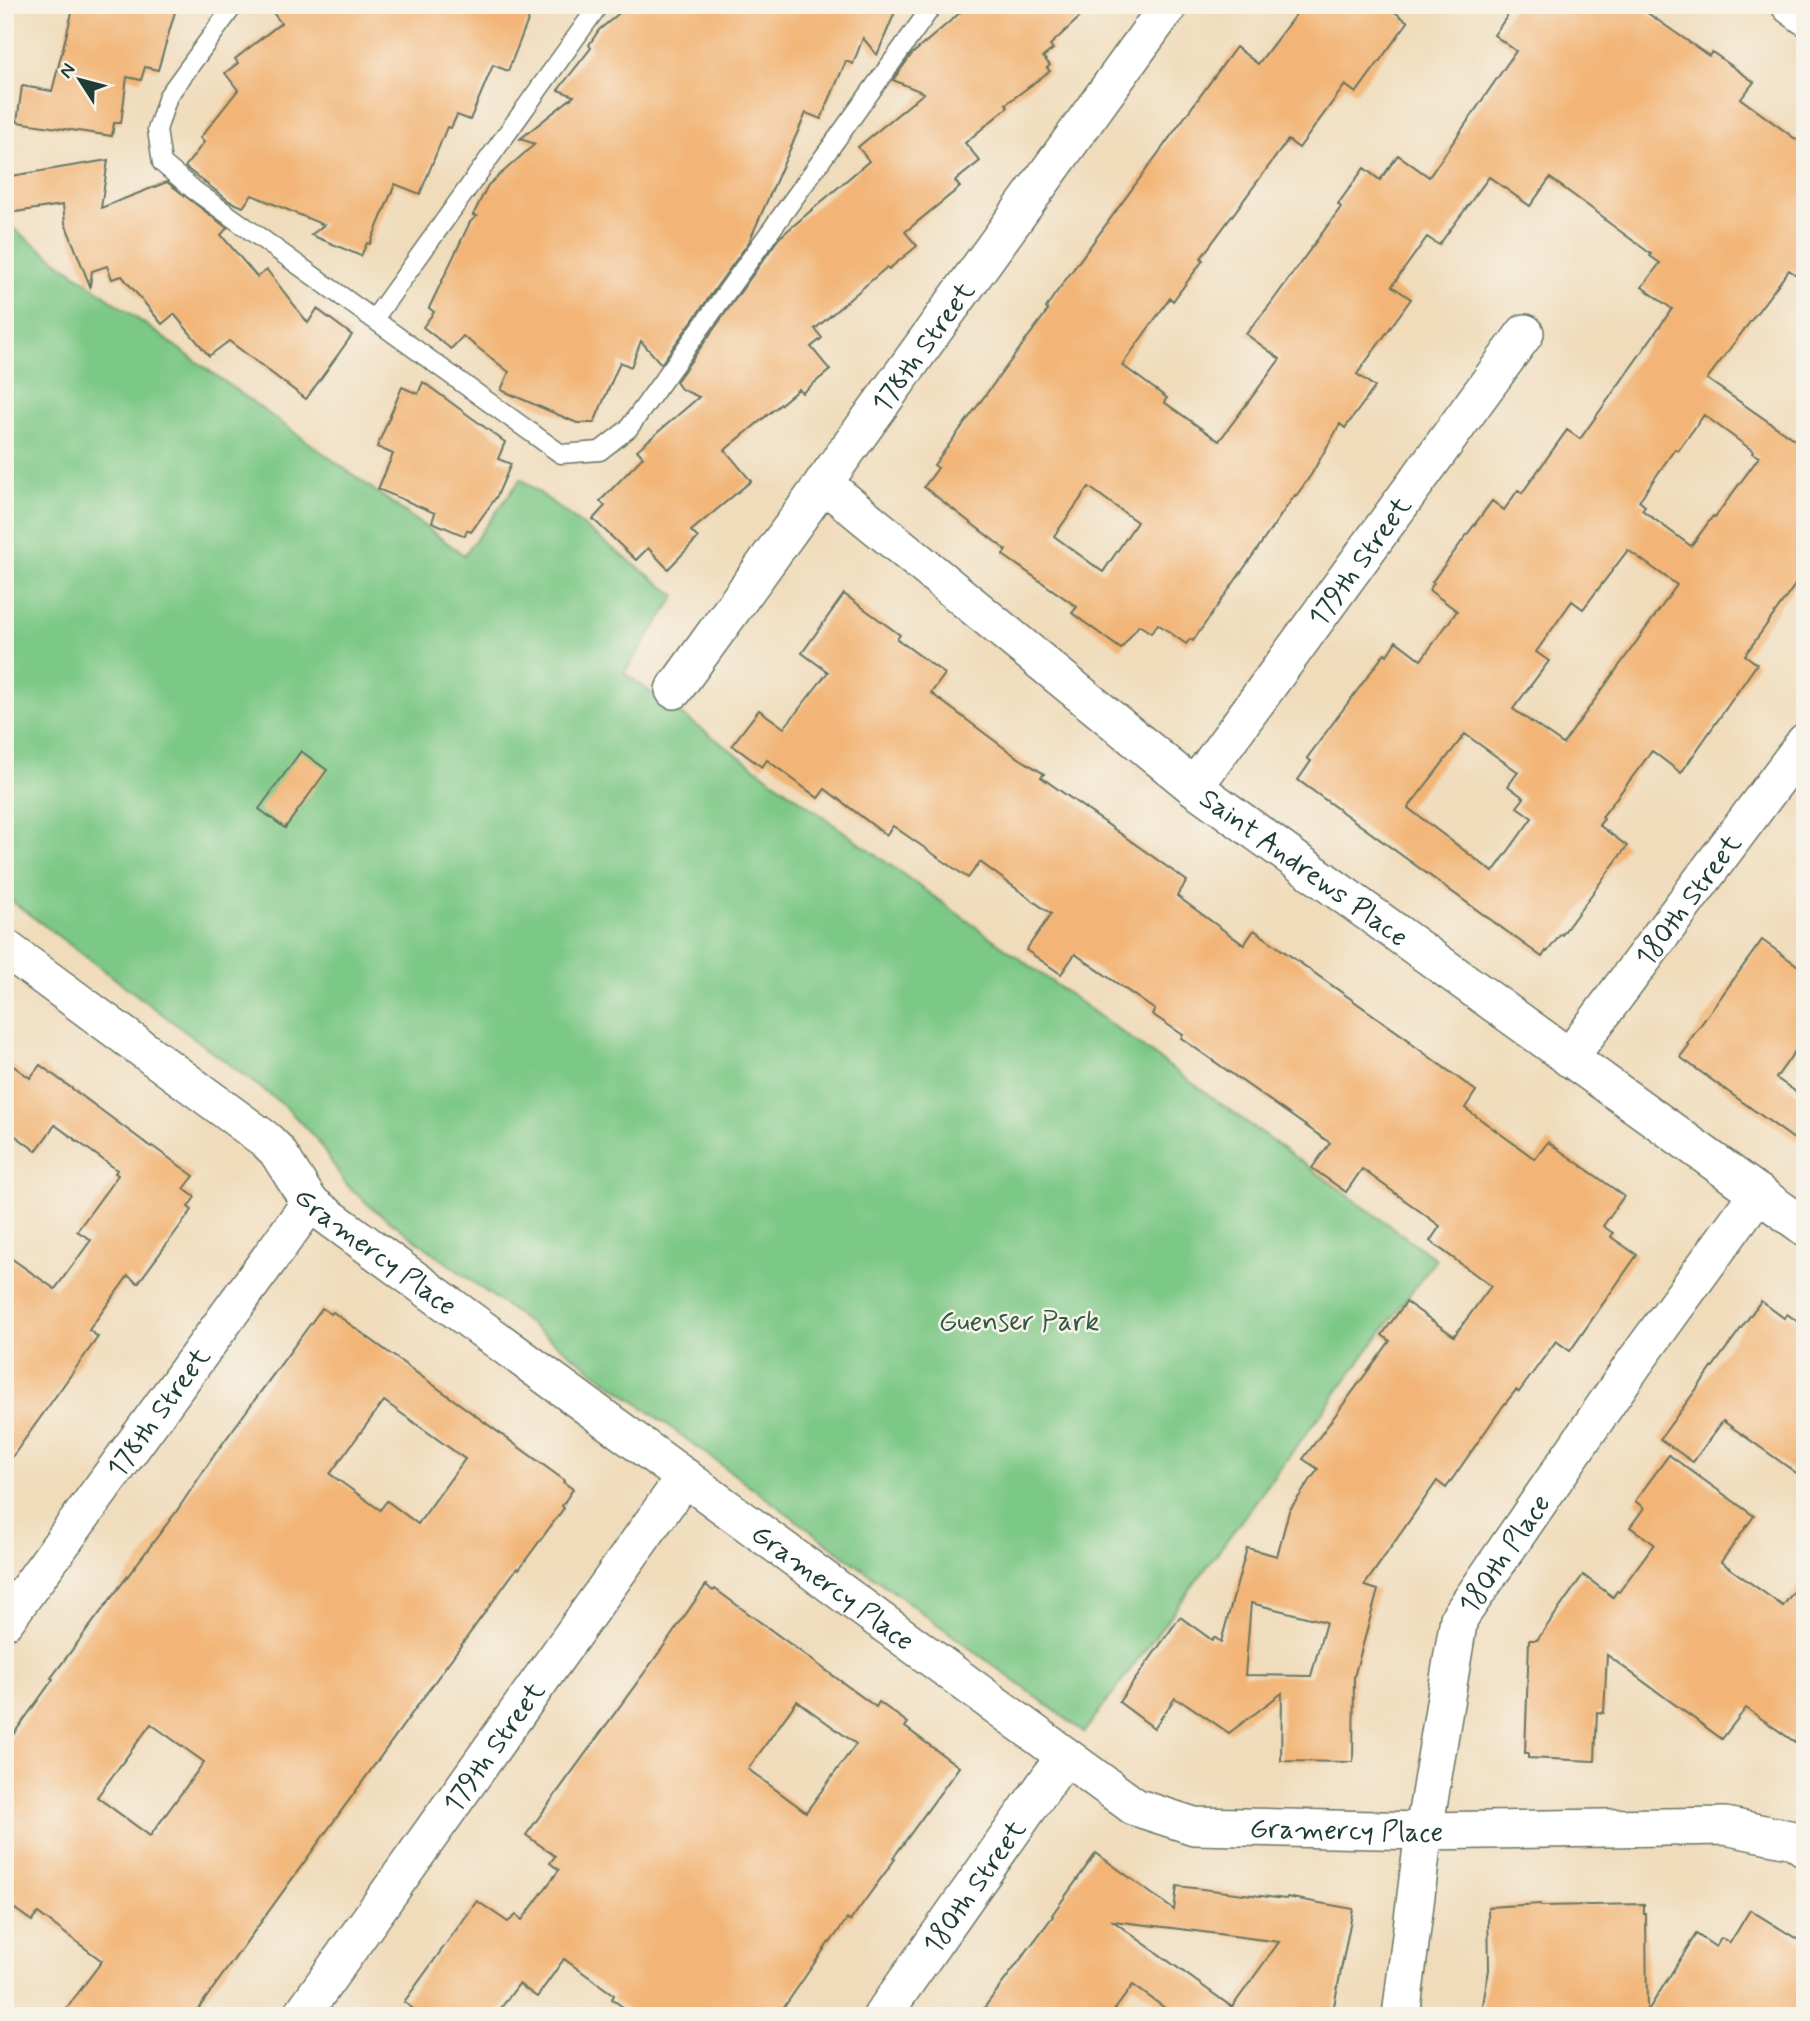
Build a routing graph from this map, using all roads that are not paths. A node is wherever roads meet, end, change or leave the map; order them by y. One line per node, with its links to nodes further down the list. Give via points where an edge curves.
1 (234, 5): 7 (lane, via 168,96 157,130 162,163)
2 (599, 5): 7 (lane)
3 (933, 5): 7 (lane, via 628,429 600,451 561,454)
4 (1169, 5): 9 (street, 178th Street)
5 (1790, 5): 6 (street)
6 (1805, 16)
7 (374, 319)
8 (1525, 333): 12 (street, 179th Street)
9 (823, 484): 10 (street, 178th Street); 12 (street, Saint Andrews Place)
10 (674, 690)
11 (1805, 742): 14 (street, 180th Street)
12 (1194, 787): 14 (street, Saint Andrews Place)
13 (5, 948): 16 (street, Gramercy Place, via 266,1140)
14 (1569, 1058): 15 (street, Saint Andrews Place)
15 (1758, 1193): 17 (street, Saint Andrews Place); 21 (street, 180th Place, via 1459,1618)
16 (310, 1203): 18 (street, Gramercy Place); 19 (street, 178th Street)
17 (1805, 1227)
18 (685, 1477): 20 (street, Gramercy Place); 23 (street, 179th Street)
19 (5, 1621)
20 (1065, 1756): 21 (street, Gramercy Place, via 1135,1807 1194,1826); 24 (street, 180th Street)
21 (1424, 1831): 22 (street, Gramercy Place, via 1725,1826 1794,1840); 25 (street, 180th Place)
22 (1805, 1848)
23 (301, 2016)
24 (882, 2016)
25 (1401, 2016)

